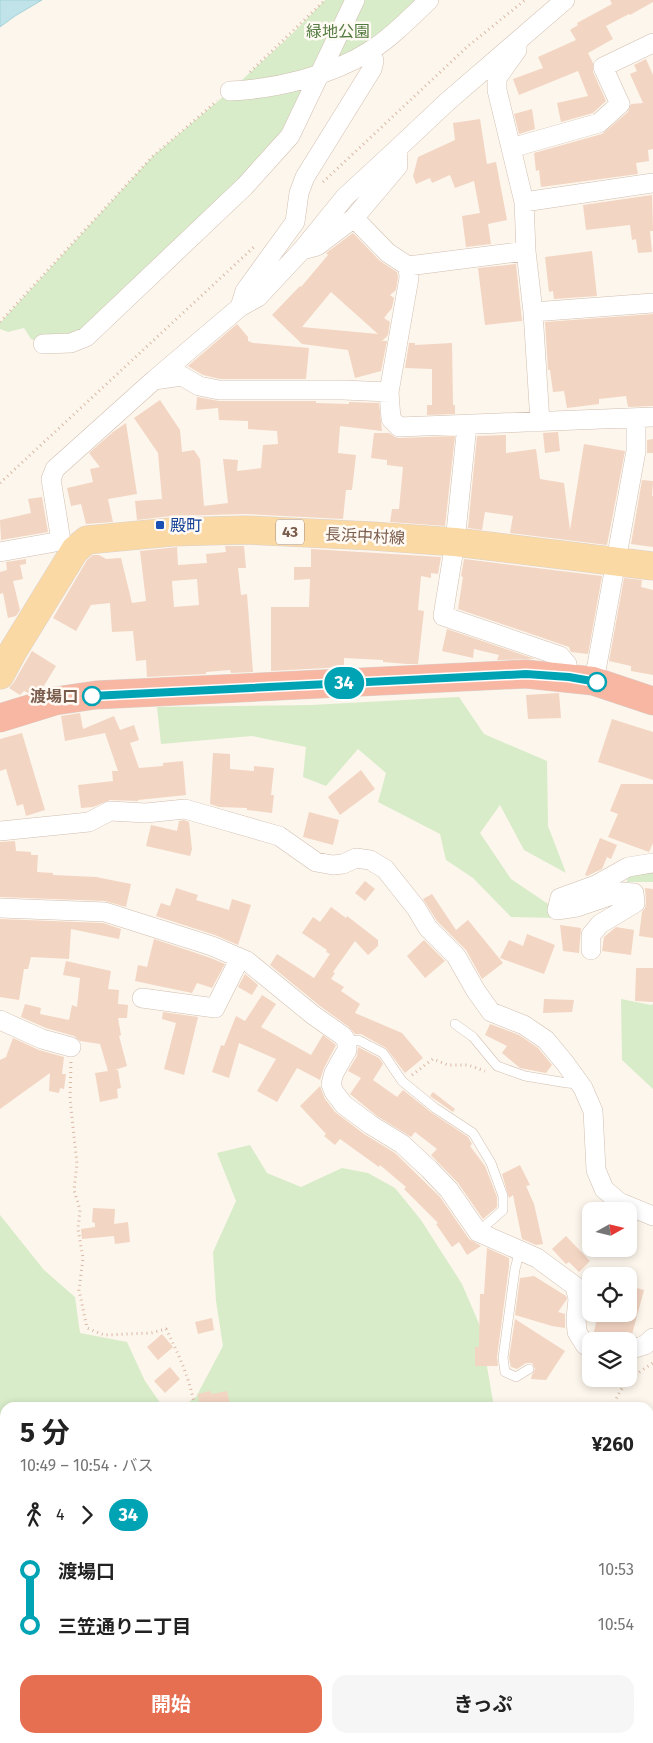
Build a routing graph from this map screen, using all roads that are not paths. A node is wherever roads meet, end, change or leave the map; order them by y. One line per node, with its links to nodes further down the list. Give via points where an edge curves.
1 (355, 0): 7 (street)
2 (429, 0): 6 (street)
3 (565, 0): 4 (street)
4 (516, 42): 9 (street, via 517,50 497,78); 10 (street)
5 (653, 43): 9 (street, via 603,67 620,104 599,123)
6 (371, 50): 7 (street); 18 (street, via 372,69 305,177 298,193 295,222 245,291)
7 (322, 72): 8 (street, via 284,84); 20 (street, via 290,136 245,186 86,337 71,343)
8 (230, 91)
9 (511, 148): 12 (street)
10 (397, 149): 13 (street, via 398,166); 14 (street, via 345,197)
11 (653, 184): 12 (street)
12 (524, 202): 15 (street)
13 (354, 218): 14 (street, via 317,246); 16 (street, via 388,253)
14 (302, 250): 18 (street, via 258,296)
15 (526, 251): 16 (street); 19 (street)
16 (408, 266): 22 (street, via 409,278)
17 (653, 303): 19 (street)
18 (240, 306): 21 (street)
19 (533, 312): 24 (street)
20 (43, 344)
21 (154, 380): 22 (street, via 182,376 199,386 219,390); 27 (street, via 55,469 51,479)
22 (389, 392): 25 (street, via 391,419 398,427)
23 (644, 418): 24 (street); 29 (street)
24 (540, 422): 25 (street)
25 (467, 425): 26 (street)
26 (455, 542): 27 (main road, 長浜中村線 / 43, via 246,530 172,532 87,540); 29 (main road, 長浜中村線 / 43); 32 (street, via 443,616 560,656)
27 (68, 545): 28 (street); 31 (main road)
28 (0, 552)
29 (617, 561): 30 (main road, 長浜中村線 / 43); 32 (street)
30 (653, 566)
31 (0, 675)
32 (581, 679): 33 (highway); 34 (highway, via 526,674 96,695 55,702)
33 (653, 701)
34 (0, 718)
35 (0, 831): 45 (street, via 89,822 110,811 146,813 185,809 280,836 316,862 333,865 356,858 370,860 385,870 428,928 456,956 491,1012 524,1025 546,1040)
36 (653, 863): 38 (street, via 628,866 596,884 560,898 557,910 577,907 621,892 634,893 635,903 600,924 592,935)
37 (0, 908): 39 (street, via 105,912)
38 (591, 950)
39 (240, 958): 40 (street, via 215,1008); 43 (street)
40 (142, 998)
41 (0, 1020): 44 (street, via 42,1039)
42 (455, 1024): 45 (lane, via 473,1037 497,1066 525,1076)
43 (347, 1042): 47 (street, via 347,1050 334,1073 334,1092 344,1105 402,1144 429,1169 449,1190); 47 (lane, via 358,1040 383,1053 402,1081 473,1133 491,1163 504,1196 503,1210)
44 (72, 1046)
45 (580, 1084): 46 (street, via 593,1111 596,1170 604,1189 619,1202)
46 (653, 1216)
47 (478, 1232): 48 (street)
48 (520, 1250): 50 (street, via 537,1258 575,1286 577,1332); 52 (lane, via 513,1278 503,1358 505,1372 516,1377)
49 (653, 1338): 51 (street)
50 (582, 1340)
51 (637, 1348)
52 (529, 1369)

